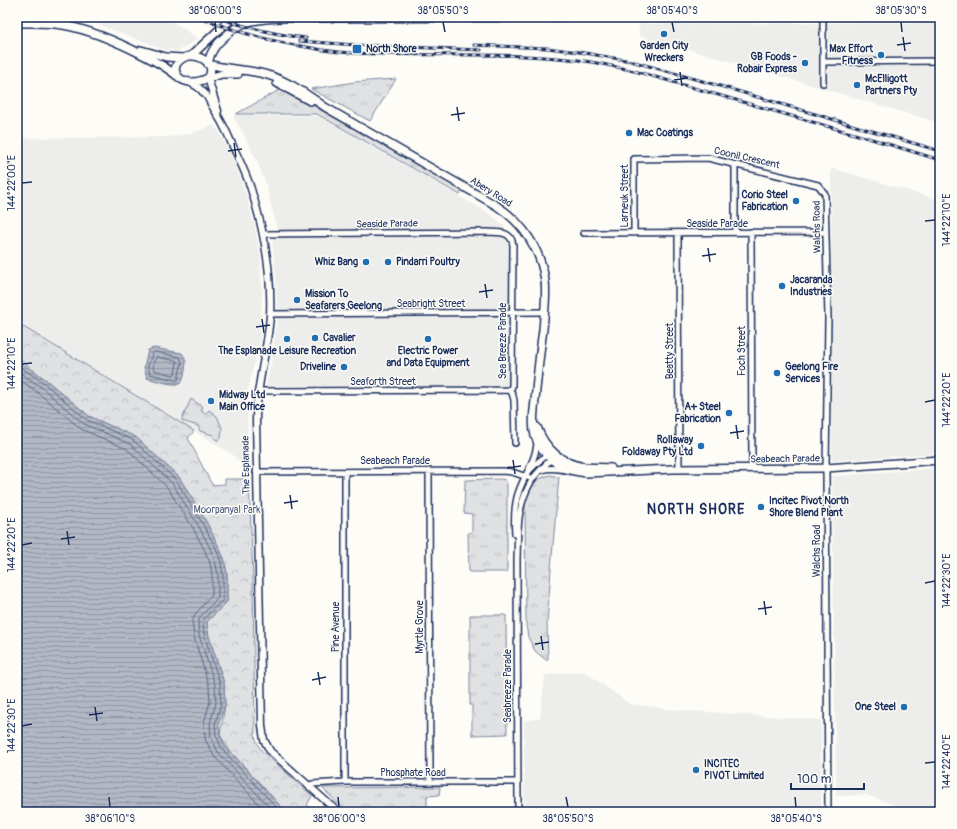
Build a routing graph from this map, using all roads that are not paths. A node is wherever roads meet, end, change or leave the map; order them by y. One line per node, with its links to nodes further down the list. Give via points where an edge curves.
1 (236, 17): 5 (main road); 8 (main road)
2 (516, 17): 3 (main road); 5 (main road)
3 (562, 17)
4 (823, 17): 11 (street)
5 (245, 20): 12 (main road, via 216,45)
6 (17, 23): 7 (main road, via 62,24)
7 (127, 46): 9 (main road, via 166,57); 13 (main road, via 163,65)
8 (192, 55): 9 (main road); 12 (main road, via 199,56)
9 (183, 58): 13 (main road, via 176,66)
10 (940, 61): 11 (street)
11 (823, 62): 16 (street)
12 (209, 64): 14 (main road, via 211,70); 17 (main road, Abery Road, via 271,76 304,92)
13 (177, 76): 15 (main road)
14 (208, 78): 15 (main road); 17 (main road, Abery Road, via 230,73 256,76 275,82); 18 (street, The Esplanade)
15 (191, 83): 18 (street, The Esplanade, via 205,94)
16 (823, 83)
17 (325, 107): 30 (main road, Abery Road, via 512,217 526,234 538,256 545,281)
18 (220, 119): 28 (street, The Esplanade, via 251,188)
19 (634, 159): 20 (street, Coonil Crescent, via 708,158); 26 (street, Larneuk Street)
20 (735, 165): 21 (street, Coonil Crescent, via 818,185); 22 (street)
21 (825, 194): 24 (street, Walchs Road)
22 (735, 232): 23 (street, Seaside Parade); 27 (street, Seaside Parade)
23 (751, 232): 24 (street, Seaside Parade); 42 (street, Foch Street)
24 (826, 232): 40 (street, Walchs Road)
25 (584, 233): 26 (street, Seaside Parade)
26 (634, 233): 27 (street, Seaside Parade)
27 (678, 233): 41 (street, Beatty Street)
28 (263, 234): 29 (street, Seaside Parade, via 491,232 503,233); 32 (street, The Esplanade, via 269,276)
29 (510, 237): 31 (street, Sea Breeze Parade)
30 (544, 312): 31 (street, Seabright Street); 35 (main road, Abery Road)
31 (512, 313): 32 (street, Seabright Street); 33 (street, Sea Breeze Parade, via 512,387)
32 (270, 314): 34 (street, The Esplanade)
33 (509, 390): 34 (street, Seaforth Street); 37 (street, Sea Breeze Parade, via 514,400)
34 (258, 392): 45 (street, The Esplanade)
35 (534, 412): 36 (main road, Abery Road); 38 (main road, Seabeach Parade, via 540,435)
36 (537, 440): 38 (main road, Abery Road); 49 (street, Seabreeze Parade, via 535,453)
37 (516, 443)
38 (550, 455): 43 (main road, Seabeach Parade, via 575,465); 44 (main road, Seabeach Parade, via 565,468); 48 (street, Seabreeze Parade); 49 (street, Seabreeze Parade, via 538,462)
39 (940, 460): 40 (main road, Seabeach Parade)
40 (826, 468): 42 (main road, Seabeach Parade); 58 (street, Walchs Road)
41 (679, 469): 42 (main road, Seabeach Parade); 43 (main road, Seabeach Parade)
42 (752, 469)
43 (631, 470): 44 (main road, Seabeach Parade, via 597,473)
44 (576, 471): 48 (street, via 552,468)
45 (256, 472): 46 (street, Seabeach Parade); 55 (street, The Esplanade, via 264,740 270,751)
46 (345, 472): 47 (street, Seabeach Parade); 52 (street, Pine Avenue)
47 (429, 472): 49 (street, Seabeach Parade, via 504,471); 53 (street, Myrtle Grove)
48 (538, 473): 50 (street, Seabreeze Parade)
49 (525, 476): 50 (street, Seabeach Parade); 51 (street, Seabreeze Parade, via 515,508)
50 (533, 479): 51 (street, Seabreeze Parade, via 520,509)
51 (517, 560): 54 (street, Seabreeze Parade)
52 (345, 782): 53 (street, Phosphate Road); 55 (street, Phosphate Road)
53 (430, 782): 54 (street, Phosphate Road)
54 (518, 782): 57 (street, Seabreeze Parade)
55 (309, 786): 56 (street, The Esplanade)
56 (338, 812)
57 (518, 812)
58 (828, 812)

